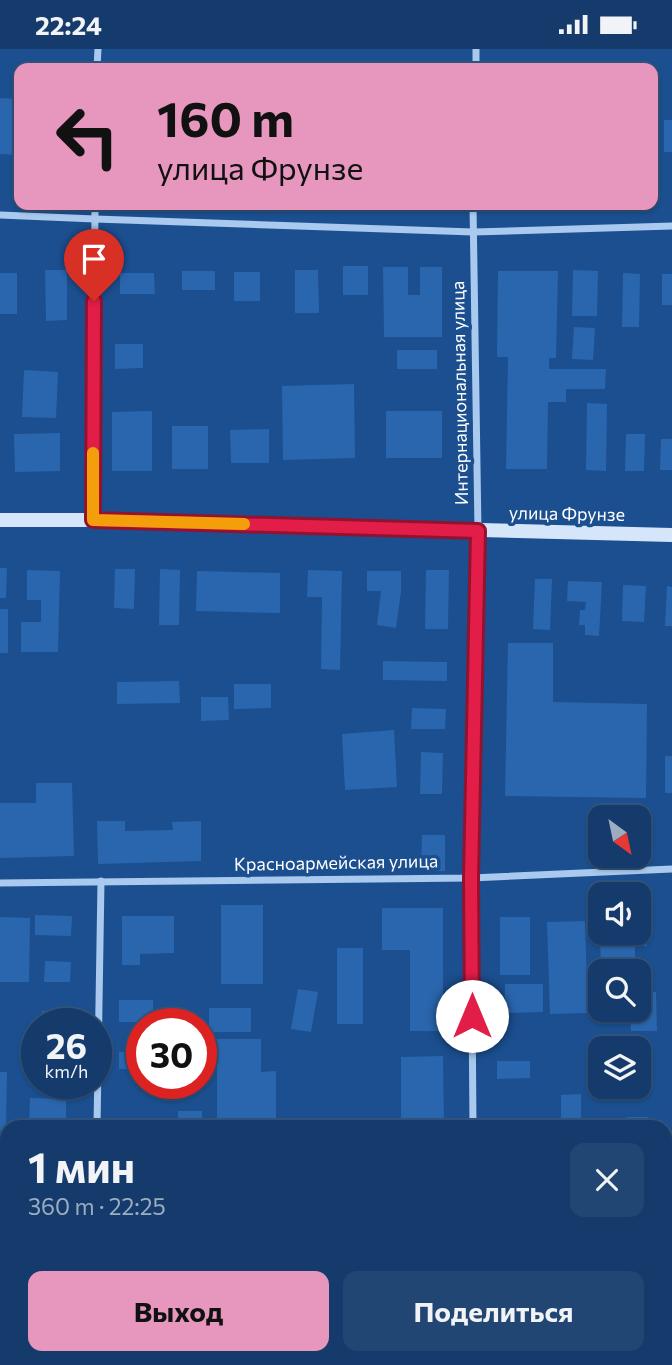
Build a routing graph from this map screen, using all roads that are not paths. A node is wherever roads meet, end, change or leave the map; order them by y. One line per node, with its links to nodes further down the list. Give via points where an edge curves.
1 (95, 210): 4 (street)
2 (473, 210): 6 (street, Интернациональная улица)
3 (0, 215): 4 (street)
4 (95, 219): 6 (street); 8 (street)
5 (672, 226): 6 (street)
6 (472, 232): 9 (street, Интернациональная улица)
7 (0, 520): 8 (street, улица Фрунзе)
8 (93, 520): 9 (street, улица Фрунзе)
9 (478, 531): 10 (street, улица Фрунзе); 12 (street, Интернациональная улица)
10 (672, 535)
11 (672, 869): 12 (street, Красноармейская улица)
12 (471, 878): 13 (street, Красноармейская улица); 16 (street, Интернациональная улица)
13 (101, 881): 14 (street, Красноармейская улица); 15 (street)
14 (0, 883)
15 (97, 1120)
16 (473, 1120)

